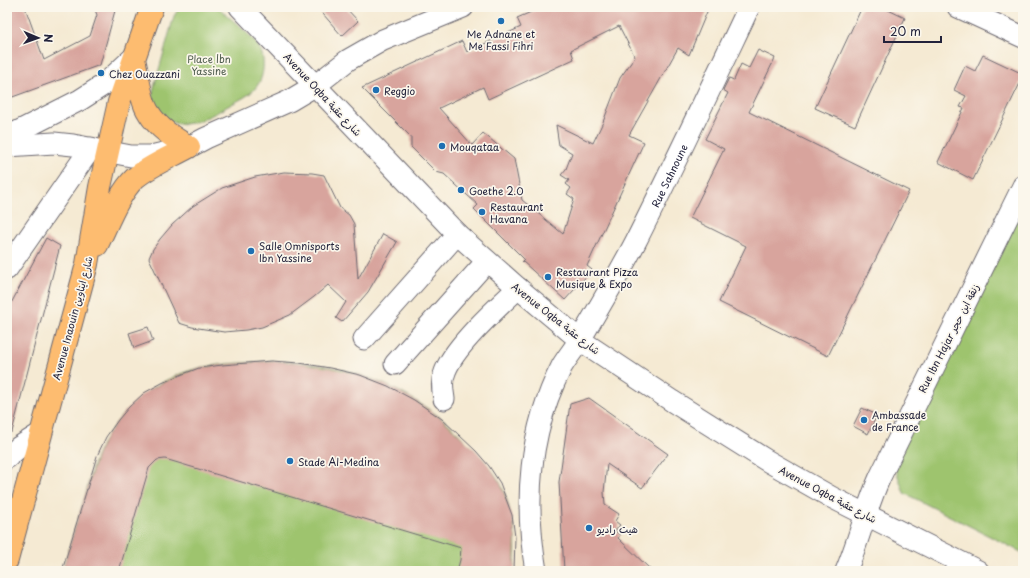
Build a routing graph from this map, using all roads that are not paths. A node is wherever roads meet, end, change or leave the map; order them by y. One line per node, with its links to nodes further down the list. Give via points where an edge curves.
1 (152, 7): 7 (main road, Avenue Inaouin شارع ايناوين)
2 (240, 7): 8 (street, Avenue Oqba شارع عقبة)
3 (463, 7): 8 (street, via 383,40 348,60)
4 (749, 7): 20 (street, Rue Sahnoune, via 654,206)
5 (963, 8): 6 (street)
6 (1023, 38)
7 (134, 57): 9 (street, via 105,84 80,100); 11 (main road, via 148,112 169,134); 12 (main road, Avenue Inaouin شارع ايناوين)
8 (316, 85): 11 (street, via 289,101); 14 (street, Avenue Oqba شارع عقبة)
9 (7, 137)
10 (7, 146): 12 (street, via 54,143)
11 (189, 147): 12 (street, via 151,156 131,156); 16 (main road, via 147,170 124,191)
12 (99, 150): 16 (main road, Avenue Inaouin شارع ايناوين, via 94,218); 17 (street)
13 (1023, 186): 25 (street, Rue Ibn Hajar زنقة ابن حجر, via 912,410 874,490)
14 (457, 234): 15 (street, Avenue Oqba شارع عقبة); 19 (street)
15 (487, 261): 18 (street, Avenue Oqba شارع عقبة); 21 (street)
16 (87, 264): 23 (main road, Avenue Inaouin شارع ايناوين)
17 (7, 269)
18 (518, 288): 20 (street, Avenue Oqba شارع عقبة); 22 (street, via 454,355 443,376)
19 (364, 339)
20 (580, 340): 25 (street, Avenue Oqba شارع عقبة, via 766,460); 27 (street, Rue Sahnoune, via 552,388 534,448 529,494 531,543)
21 (395, 364)
22 (444, 399)
23 (41, 433): 24 (street); 26 (main road, Avenue Inaouin شارع ايناوين)
24 (7, 458)
25 (866, 514): 28 (street, Rue Ibn Hajar زنقة ابن حجر); 29 (street, Avenue Oqba شارع عقبة)
26 (7, 560)
27 (536, 571)
28 (846, 571)
29 (978, 571)

